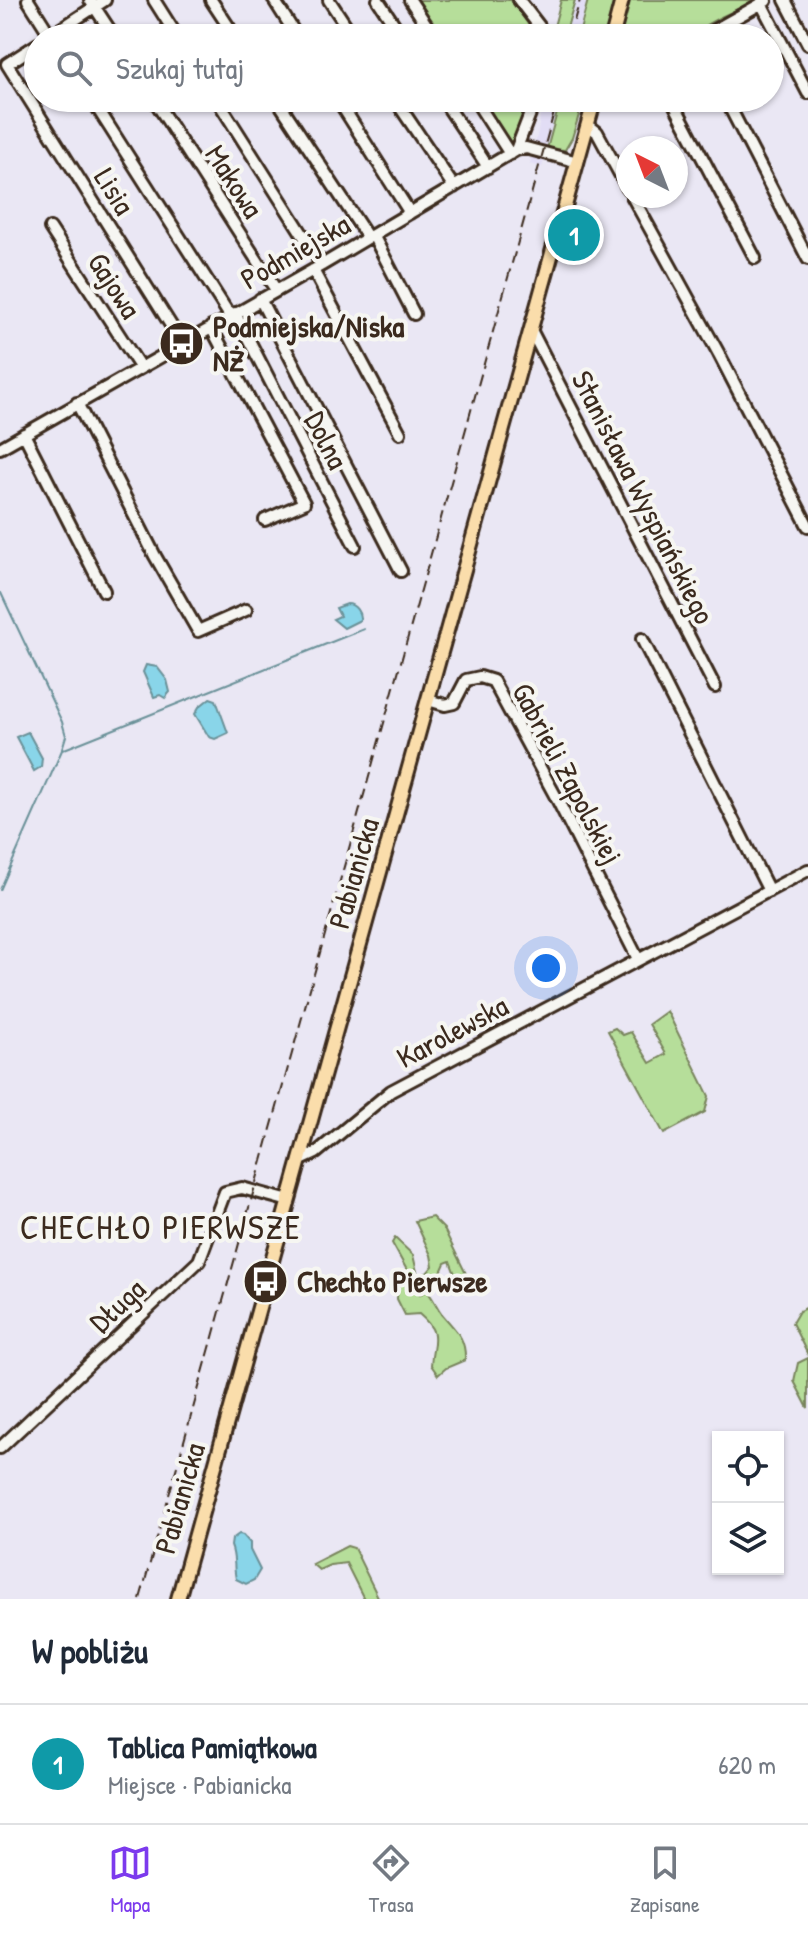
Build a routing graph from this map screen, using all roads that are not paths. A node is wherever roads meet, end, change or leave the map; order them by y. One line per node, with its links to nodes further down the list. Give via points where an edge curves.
1 (28, 0): 14 (street)
2 (105, 0): 13 (street)
3 (154, 0): 17 (street)
4 (211, 0): 18 (street)
5 (274, 0): 19 (street)
6 (329, 0): 20 (street)
7 (378, 0): 21 (street)
8 (410, 0): 22 (street)
9 (519, 0): 23 (street)
10 (622, 0): 24 (main road)
11 (785, 0): 28 (street)
12 (764, 2): 25 (street); 26 (street)
13 (92, 3): 15 (street); 16 (street)
14 (42, 24)
15 (66, 24)
16 (106, 24)
17 (169, 24)
18 (227, 24)
19 (289, 24)
20 (345, 24)
21 (394, 24)
22 (426, 24)
23 (537, 24)
24 (616, 24)
25 (725, 24)
26 (775, 24)
27 (784, 43): 31 (street)
28 (808, 44)
29 (24, 53): 30 (street, Lisia, via 7,64)
30 (24, 91)
31 (808, 93)
32 (37, 112): 64 (street, Lisia)
33 (100, 112): 60 (street, Dolna)
34 (162, 112): 58 (street, Makowa)
35 (224, 112): 57 (street)
36 (286, 112): 54 (street)
37 (346, 112): 52 (street)
38 (403, 112): 50 (street)
39 (451, 112): 48 (street)
40 (484, 112): 46 (street)
41 (530, 112): 46 (street)
42 (591, 112): 45 (main road, Pabianicka)
43 (678, 112): 55 (street)
44 (732, 112): 56 (street)
45 (588, 125): 47 (main road, Pabianicka); 49 (street)
46 (513, 152): 47 (street, via 526,148); 48 (street, Podmiejska)
47 (578, 162): 63 (main road, Pabianicka)
48 (488, 167): 50 (street, Podmiejska)
49 (616, 167)
50 (454, 187): 52 (street, Podmiejska)
51 (639, 208): 71 (street)
52 (410, 213): 54 (street, Podmiejska)
53 (50, 228): 65 (street, Gajowa)
54 (371, 236): 57 (street, Podmiejska); 61 (street)
55 (755, 258)
56 (808, 259)
57 (317, 268): 58 (street, Podmiejska); 67 (street)
58 (276, 290): 59 (street, Podmiejska)
59 (260, 299): 60 (street, Podmiejska); 73 (street)
60 (233, 314): 62 (street, Podmiejska); 72 (street, Dolna)
61 (414, 314)
62 (211, 327): 64 (street, Podmiejska); 70 (street, via 304,503)
63 (531, 330): 77 (street, Stanisława Wyspiańskiego); 78 (main road, Pabianicka)
64 (182, 343): 65 (street, Podmiejska)
65 (140, 367): 66 (street, Podmiejska)
66 (77, 403): 68 (street, Podmiejska); 75 (street, via 198,631)
67 (400, 433)
68 (24, 434): 69 (street, Podmiejska); 74 (street)
69 (0, 448)
70 (265, 520)
71 (808, 526)
72 (355, 546)
73 (401, 571)
74 (104, 591)
75 (246, 610)
76 (642, 639): 80 (street)
77 (715, 687)
78 (428, 700): 81 (street, Gabrieli Zapolskiej, via 454,703 466,680 493,681); 82 (main road, Pabianicka)
79 (808, 870): 80 (street, Karolewska)
80 (769, 891): 81 (street, Karolewska)
81 (638, 959): 82 (street, Karolewska, via 391,1091)
82 (299, 1161): 83 (main road, Pabianicka)
83 (289, 1201): 84 (street, Długa, via 242,1188 225,1192 199,1261); 85 (main road, Pabianicka)
84 (0, 1448)
85 (178, 1599)

